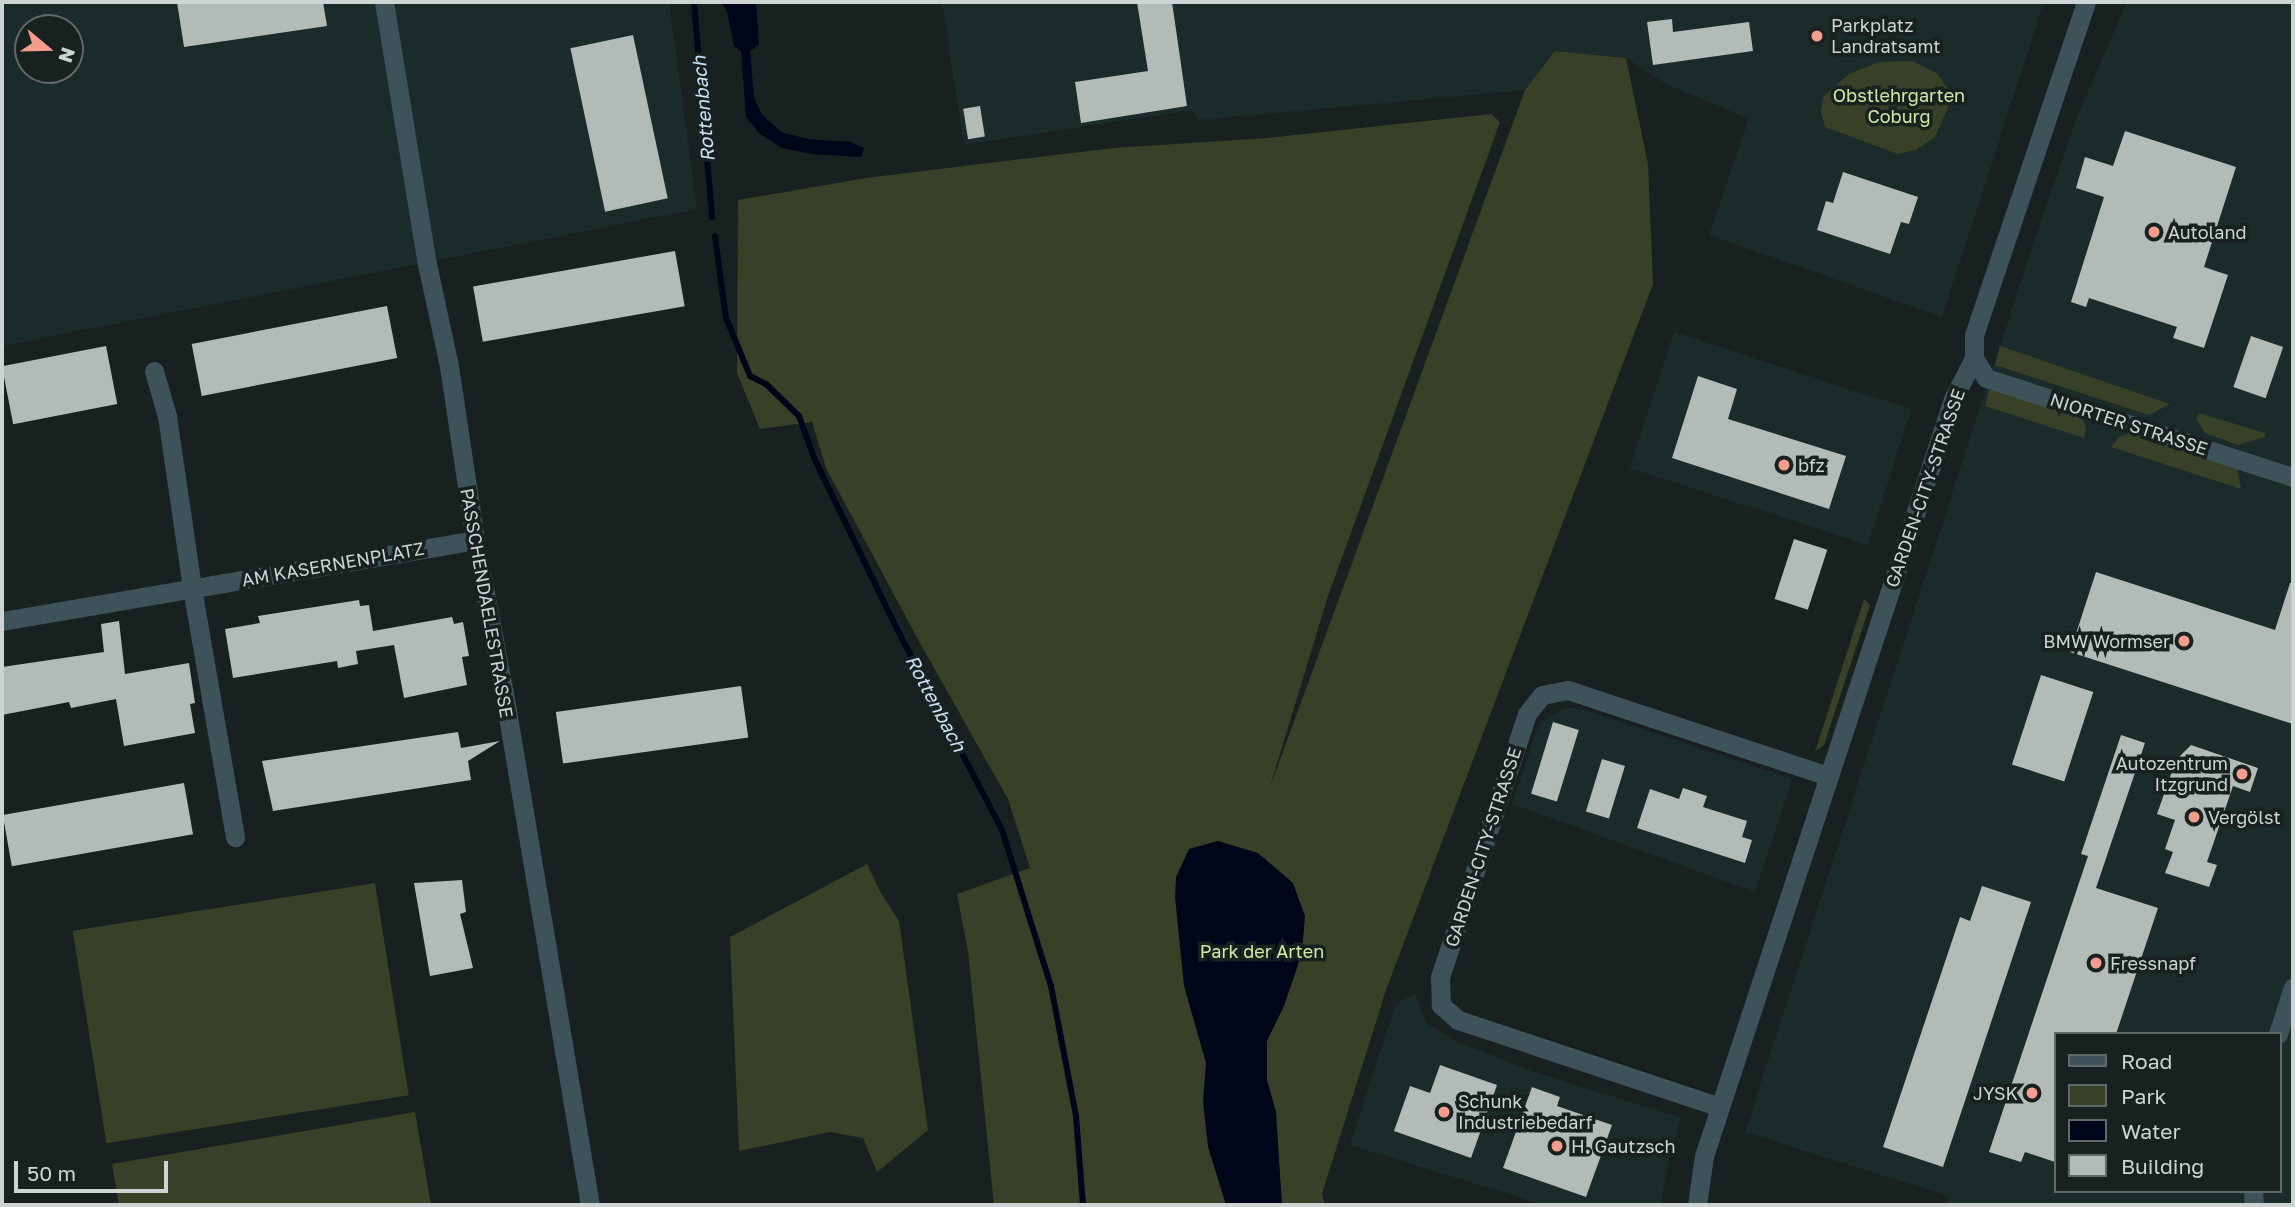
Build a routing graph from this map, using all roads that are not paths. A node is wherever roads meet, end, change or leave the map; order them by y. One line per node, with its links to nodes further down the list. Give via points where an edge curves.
1 (384, 2): 6 (street, PASSCHENDAELESTRASSE, via 426,264 451,377)
2 (2086, 2): 3 (street, GARDEN-CITY-STRASSE, via 1974,335)
3 (1975, 358): 5 (street, NIORTER STRASSE, via 1986,378); 9 (street, GARDEN-CITY-STRASSE, via 1953,399)
4 (154, 371): 7 (street, via 166,416)
5 (2293, 477)
6 (475, 540): 7 (street, AM KASERNENPLATZ); 14 (street, PASSCHENDAELESTRASSE)
7 (192, 588): 8 (street, AM KASERNENPLATZ); 10 (street)
8 (2, 621)
9 (1828, 776): 13 (street, GARDEN-CITY-STRASSE); 13 (street, GARDEN-CITY-STRASSE, via 1569,690 1542,695 1527,714 1440,977 1441,1005 1466,1024)
10 (235, 837)
11 (2293, 987): 12 (street)
12 (2279, 1032)
13 (1720, 1107): 15 (street, GARDEN-CITY-STRASSE, via 1704,1156)
14 (590, 1205)
15 (1697, 1205)

